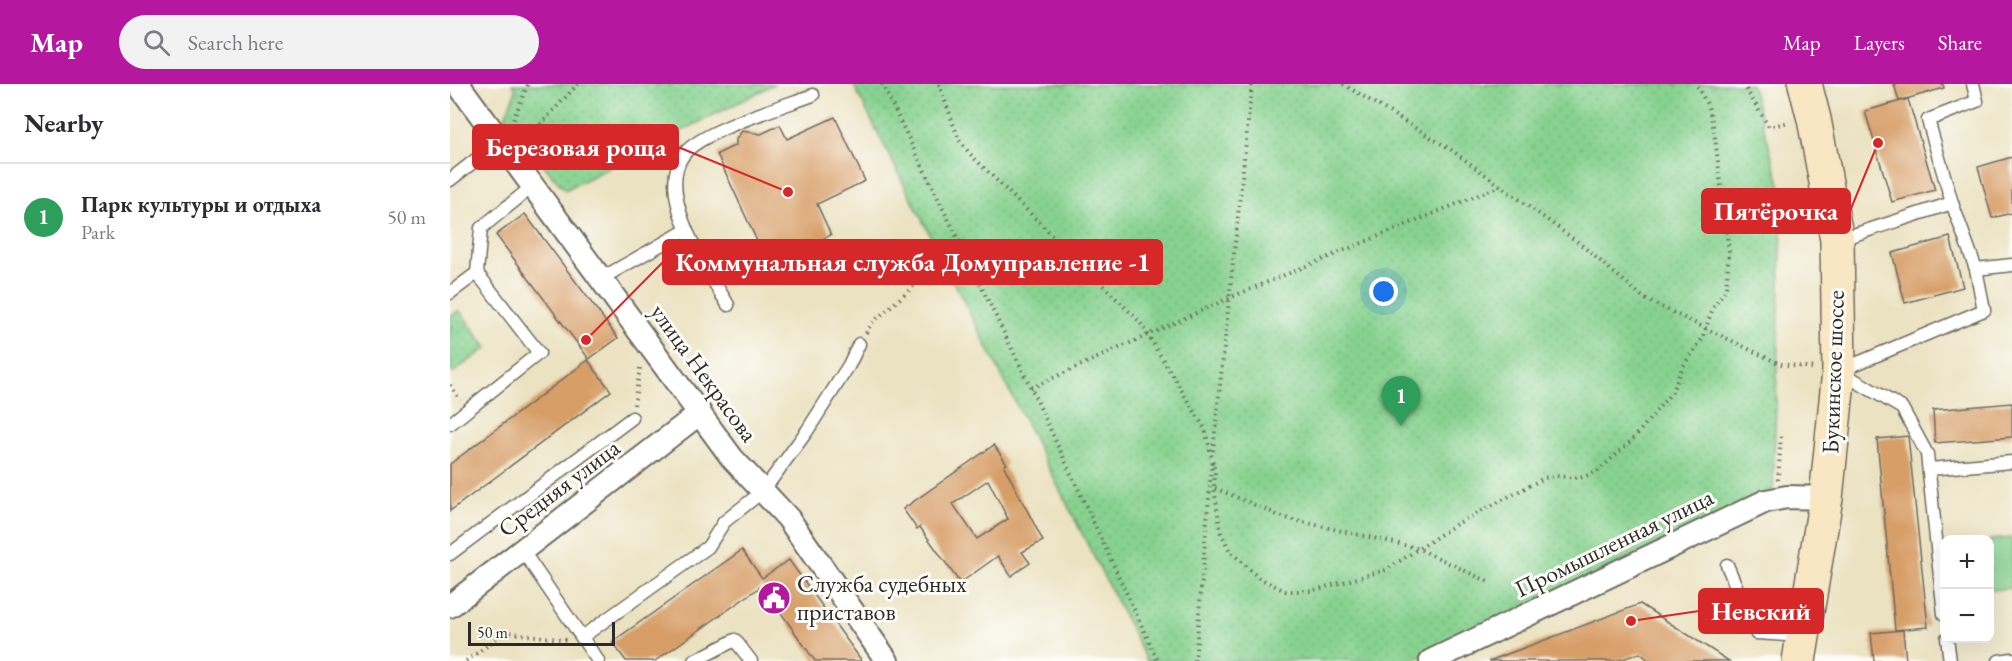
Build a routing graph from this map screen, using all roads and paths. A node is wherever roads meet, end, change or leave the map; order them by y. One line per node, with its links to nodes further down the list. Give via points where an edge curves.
1 (458, 84): 14 (street, улица Некрасова)
2 (528, 84): 14 (path)
3 (578, 84): 14 (path, via 521,144)
4 (882, 84): 21 (path)
5 (939, 84): 30 (path, via 959,140 970,154 1140,322)
6 (1252, 84): 27 (path)
7 (1343, 84): 17 (path, via 1450,149)
8 (1696, 84): 29 (path, via 1714,129 1729,252 1726,289)
9 (1743, 84): 13 (path, via 1769,128)
10 (1805, 84): 20 (main road, Букинское шоссе)
11 (1973, 84): 18 (lane, via 1977,101 1928,120)
12 (813, 95): 19 (lane, via 738,123 685,153 677,168 677,199)
13 (1794, 121)
14 (505, 143): 15 (lane); 16 (street, улица Некрасова)
15 (450, 180)
16 (533, 186): 24 (lane, via 481,228); 25 (street, улица Некрасова)
17 (1500, 186): 27 (path); 29 (path, via 1579,243 1645,299)
18 (1952, 203): 20 (lane); 23 (lane)
19 (685, 231): 25 (lane); 28 (lane)
20 (1837, 240): 33 (main road, Букинское шоссе)
21 (961, 244): 32 (path, via 871,324); 34 (path)
22 (2012, 265): 23 (lane)
23 (1976, 269): 33 (lane, via 1984,310)
24 (477, 273): 26 (lane); 37 (lane, via 539,353)
25 (602, 278): 31 (street, улица Некрасова)
26 (450, 293)
27 (1229, 298): 30 (path); 39 (path)
28 (728, 305)
29 (1706, 327): 33 (path, via 1780,364); 46 (path, via 1672,392 1604,468 1580,478 1544,478)
30 (1148, 335): 34 (path); 39 (path, via 1205,429)
31 (645, 340): 35 (street, улица Некрасова); 36 (path)
32 (859, 344): 43 (lane, via 807,431)
33 (1839, 371): 41 (lane, via 1902,408 1927,454); 44 (main road, Букинское шоссе)
34 (1031, 388): 62 (path)
35 (700, 414): 43 (street, улица Некрасова, via 732,458); 47 (street, Средняя улица)
36 (632, 418): 48 (lane)
37 (450, 424)
38 (1781, 436): 45 (path)
39 (1212, 454): 42 (path)
40 (2012, 462): 41 (lane)
41 (1929, 469): 51 (lane)
42 (1212, 487): 46 (path, via 1285,518); 46 (path, via 1221,533 1230,550 1259,578 1285,591 1311,591 1386,570); 63 (path)
43 (763, 491): 53 (lane, via 724,522 708,548); 61 (street, улица Некрасова, via 789,518)
44 (1826, 498): 45 (street, Промышленная улица); 55 (main road, Букинское шоссе)
45 (1776, 499): 64 (street, Промышленная улица)
46 (1418, 548): 50 (path)
47 (522, 550): 52 (street, Средняя улица); 53 (lane)
48 (450, 554)
49 (1727, 565): 55 (lane, via 1756,633)
50 (1491, 583)
51 (1941, 589)
52 (450, 606)
53 (584, 640): 57 (path, via 506,632); 58 (lane)
54 (1948, 643): 65 (lane)
55 (1801, 649)
56 (2012, 659): 66 (lane)
57 (465, 661)
58 (598, 661)
59 (694, 661): 60 (lane, via 735,640)
60 (751, 661)
61 (887, 661)
62 (1158, 661)
63 (1195, 661)
64 (1432, 661)
65 (1950, 661)
66 (1999, 661)

